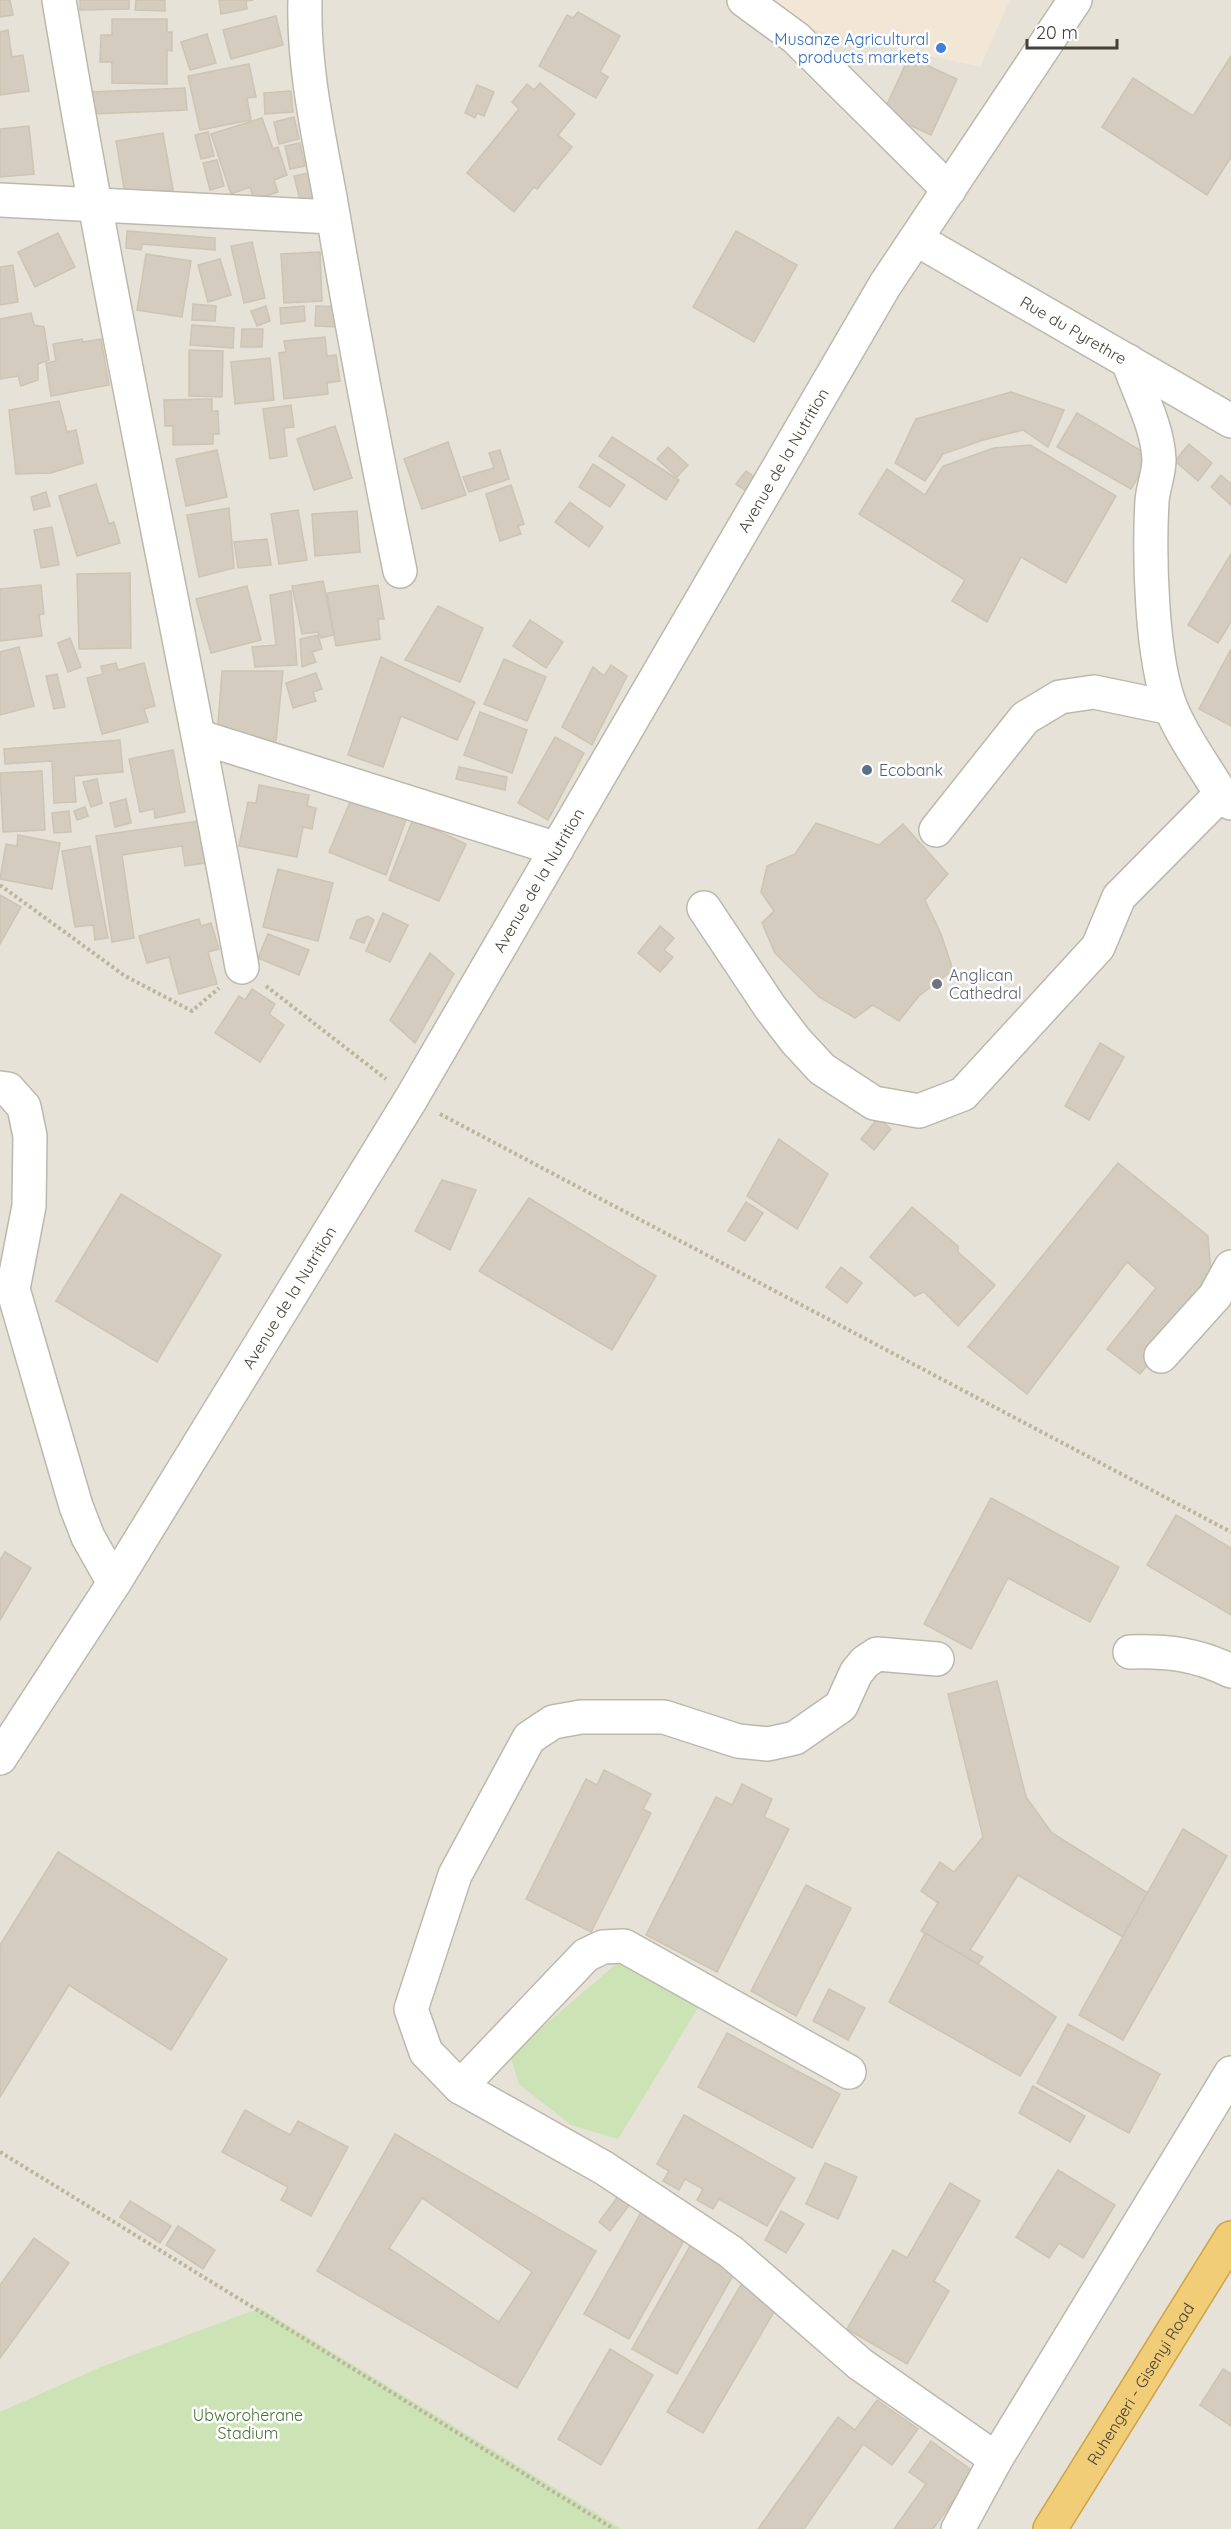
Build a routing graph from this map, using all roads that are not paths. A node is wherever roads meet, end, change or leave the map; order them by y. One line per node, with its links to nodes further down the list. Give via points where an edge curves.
1 (59, 0): 7 (street)
2 (305, 0): 8 (street, via 315,111)
3 (744, 0): 5 (street, via 796,38)
4 (1075, 0): 5 (street, Avenue de la Nutrition)
5 (949, 190): 9 (street, Avenue de la Nutrition)
6 (0, 200): 7 (street)
7 (93, 206): 8 (street); 14 (street)
8 (333, 217): 12 (street)
9 (916, 239): 10 (street, Rue du Pyrethre); 17 (street, Avenue de la Nutrition, via 885,285)
10 (1128, 361): 11 (street, Rue du Pyrethre); 13 (street, via 1154,426 1159,462 1152,500 1153,575 1158,660)
11 (1231, 421)
12 (400, 571)
13 (1171, 708): 15 (street); 16 (street, via 1094,692 1060,697 1025,718)
14 (200, 737): 17 (street); 19 (street)
15 (1226, 799): 18 (street, via 1119,897 1098,947 963,1094 919,1111 874,1103 822,1069 770,1007)
16 (936, 830)
17 (557, 849): 24 (street, Avenue de la Nutrition, via 411,1099)
18 (704, 908)
19 (242, 967)
20 (0, 1088): 21 (street, via 8,1089 24,1107 30,1136 29,1206)
21 (10, 1250): 24 (street, via 13,1289 88,1537)
22 (1231, 1267): 23 (street, via 1215,1296)
23 (1161, 1356)
24 (114, 1583): 28 (street, Avenue de la Nutrition)
25 (1130, 1652): 27 (street, via 1170,1651)
26 (937, 1659): 31 (street, via 877,1654 856,1673 841,1706 795,1738 768,1744 738,1741 664,1717 581,1717 553,1722 529,1738 455,1875 411,2009 426,2052)
27 (1231, 1671)
28 (0, 1758)
29 (849, 2072): 31 (street, via 624,1946 603,1947 586,1955)
30 (1231, 2073): 33 (street)
31 (460, 2087): 33 (street, via 604,2168 732,2252 860,2364)
32 (1231, 2238): 35 (highway, Ruhengeri - Gisenyi Road)
33 (996, 2459): 34 (street)
34 (958, 2529)
35 (1050, 2529)

